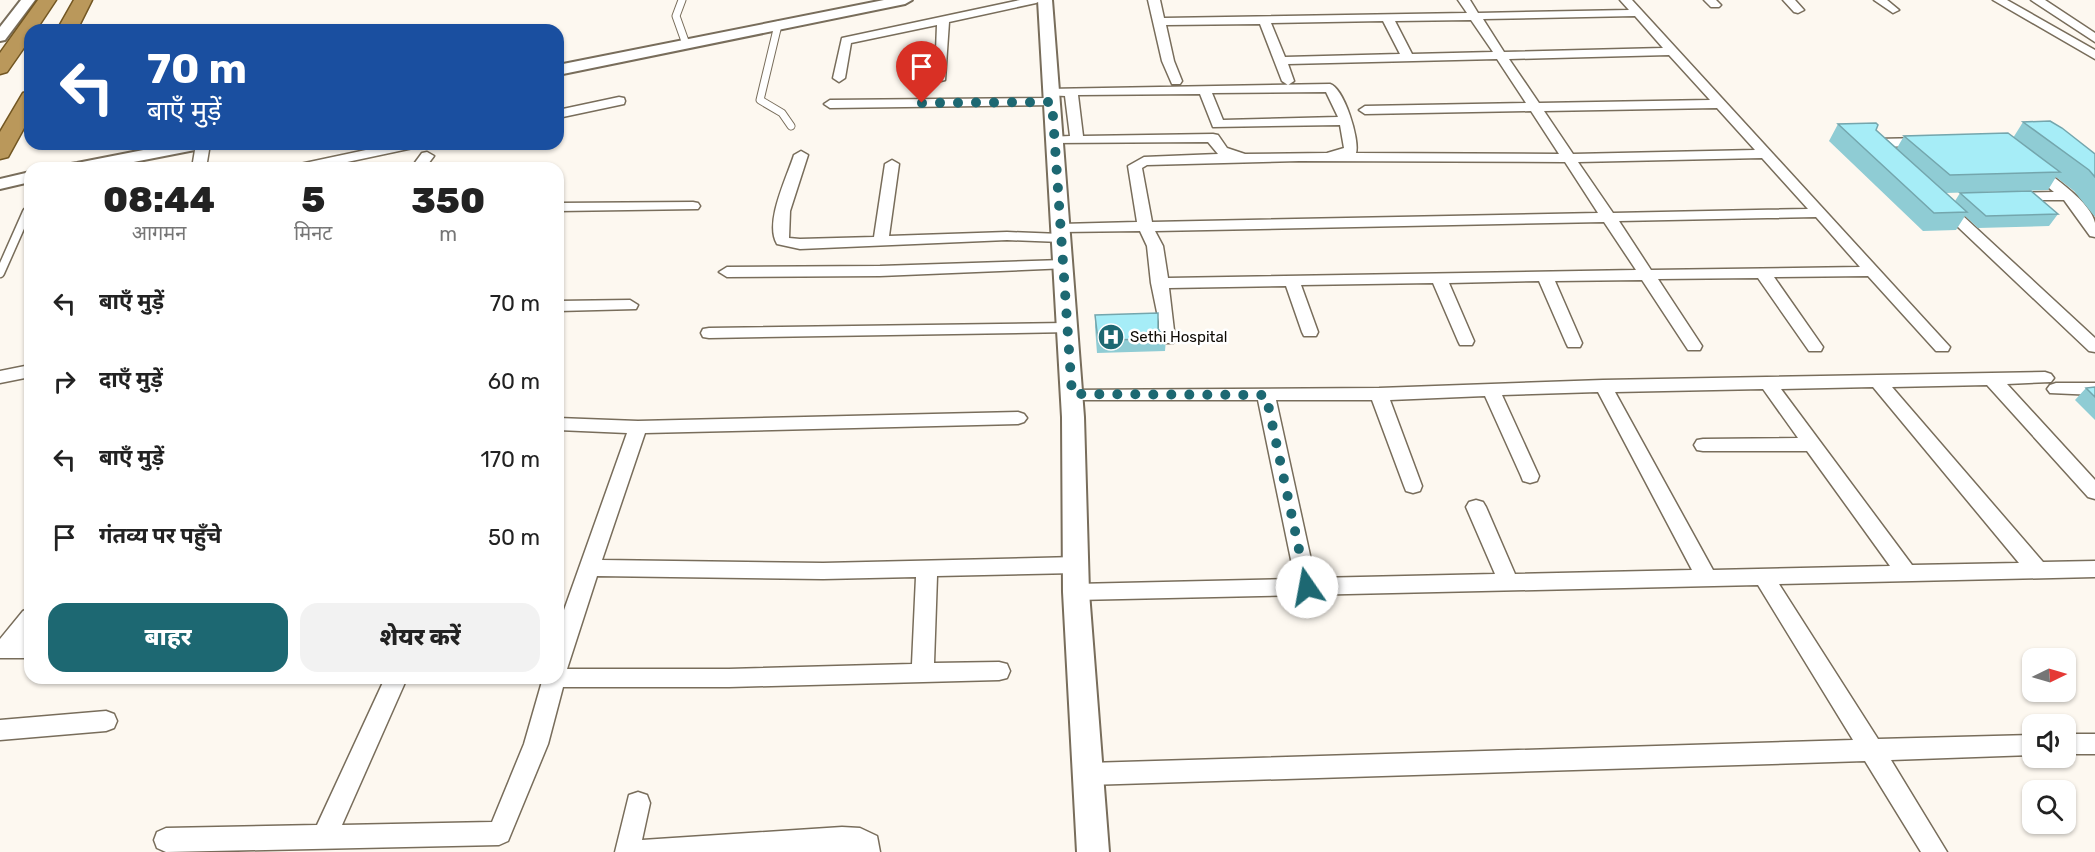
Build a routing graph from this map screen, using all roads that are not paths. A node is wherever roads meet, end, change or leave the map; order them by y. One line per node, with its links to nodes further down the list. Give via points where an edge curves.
1 (28, 0): 27 (street)
2 (46, 0): 23 (highway)
3 (83, 0): 24 (highway)
4 (682, 0): 29 (lane, via 675,8 675,17)
5 (905, 0): 25 (street)
6 (1036, 0): 21 (street)
7 (1045, 0): 42 (street)
8 (1154, 0): 22 (street)
9 (1464, 0): 18 (street)
10 (1626, 0): 17 (street)
11 (1788, 0): 15 (street)
12 (1880, 0): 16 (street)
13 (1999, 0): 31 (street)
14 (2037, 0): 28 (street)
15 (1798, 10)
16 (1893, 10)
17 (1637, 13): 18 (street); 30 (street)
18 (1474, 16): 20 (street); 32 (street)
19 (1264, 19): 20 (street); 22 (street); 34 (street)
20 (1388, 19): 33 (street)
21 (944, 20): 37 (street, via 940,36); 38 (street, via 846,41)
22 (1160, 22): 39 (street)
23 (30, 24)
24 (69, 24)
25 (778, 25): 29 (street); 52 (lane, via 760,100 782,113)
26 (24, 33): 35 (highway)
27 (0, 37)
28 (2095, 38)
29 (686, 44): 36 (street)
30 (1672, 51): 32 (street); 45 (street)
31 (2095, 55)
32 (1501, 56): 33 (street); 46 (street)
33 (1407, 57): 34 (street)
34 (1281, 61): 40 (street)
35 (0, 68)
36 (564, 69)
37 (941, 77)
38 (839, 78)
39 (1176, 81)
40 (1288, 81)
41 (1205, 91): 42 (street); 50 (street, via 1330,88); 51 (street)
42 (1062, 94): 44 (street); 54 (street)
43 (619, 101): 49 (street)
44 (830, 104)
45 (1720, 104): 46 (street); 59 (street)
46 (1533, 105): 48 (street); 62 (street)
47 (24, 107): 58 (highway)
48 (1365, 110)
49 (564, 113)
50 (1346, 121): 51 (street); 53 (street, via 1352,151 1336,154 1228,155 1216,146)
51 (1218, 124): 53 (street)
52 (791, 126)
53 (1213, 138): 54 (street)
54 (1071, 139): 79 (street)
55 (1935, 142): 63 (street, via 1876,143)
56 (171, 150): 64 (street)
57 (385, 150): 65 (street)
58 (0, 152)
59 (1765, 154): 62 (street); 74 (street)
60 (801, 155): 80 (street, via 782,217 782,241 800,244)
61 (2019, 157): 69 (street)
62 (1569, 158): 75 (street); 77 (street, via 1144,161 1135,166)
63 (1892, 160)
64 (108, 162)
65 (328, 162)
66 (892, 164): 80 (street)
67 (24, 178): 68 (street)
68 (0, 184)
69 (2068, 196): 70 (street); 78 (street)
70 (2002, 197)
71 (1958, 198): 102 (street, via 1935,199)
72 (693, 206): 73 (street)
73 (564, 207)
74 (1820, 213): 75 (street); 82 (street)
75 (1608, 217): 77 (street); 86 (street)
76 (24, 219): 84 (lane)
77 (1145, 226): 79 (street); 90 (street, via 1155,246)
78 (2095, 232)
79 (1061, 233): 80 (street); 81 (street)
80 (881, 240)
81 (1063, 266): 83 (street); 93 (street)
82 (1872, 271): 85 (street); 101 (street)
83 (727, 272)
84 (0, 273)
85 (1763, 273): 86 (street); 100 (street)
86 (1646, 275): 87 (street); 99 (street)
87 (1545, 277): 88 (street); 98 (street)
88 (1439, 279): 89 (street); 97 (street)
89 (1292, 281): 90 (street); 94 (street)
90 (1159, 283): 96 (street)
91 (630, 305): 92 (street)
92 (564, 306)
93 (1066, 328): 95 (street); 111 (street)
94 (1310, 332)
95 (710, 333)
96 (1167, 339)
97 (1466, 341)
98 (1574, 343)
99 (1694, 346)
100 (1815, 347)
101 (1942, 347)
102 (2095, 347)
103 (24, 373): 104 (street)
104 (0, 377)
105 (1992, 378): 106 (street); 109 (street); 121 (street)
106 (1878, 381): 107 (street); 127 (street)
107 (1768, 383): 108 (street); 117 (street)
108 (1603, 386): 110 (street); 130 (street)
109 (2095, 389)
110 (1491, 391): 112 (street); 119 (street)
111 (1072, 394): 113 (street); 123 (street)
112 (1379, 394): 113 (street); 120 (street)
113 (1266, 395): 132 (street)
114 (1018, 418): 116 (street)
115 (564, 424): 116 (street)
116 (638, 427): 124 (street)
117 (1813, 444): 118 (street); 128 (street)
118 (1703, 445)
119 (1530, 476)
120 (1413, 486)
121 (2095, 492)
122 (1476, 507): 131 (street)
123 (1076, 565): 125 (street); 133 (street)
124 (590, 568): 125 (street); 135 (street)
125 (927, 568): 139 (street)
126 (2095, 569): 127 (street)
127 (2038, 570): 128 (street)
128 (1907, 574): 129 (street)
129 (1764, 577): 130 (street); 148 (street)
130 (1707, 578): 131 (street)
131 (1509, 583): 132 (street)
132 (1307, 587): 133 (street)
133 (1076, 592): 149 (street)
134 (24, 624): 136 (street)
135 (564, 631)
136 (3, 649): 137 (street)
137 (24, 649)
138 (999, 671): 139 (street)
139 (923, 673): 140 (street)
140 (564, 678)
141 (393, 684): 151 (street)
142 (554, 684): 151 (street, via 536,744 499,833)
143 (106, 722): 144 (street)
144 (0, 730)
145 (2076, 744): 146 (street)
146 (2095, 744)
147 (2022, 745): 148 (street)
148 (1871, 750): 149 (street); 157 (street)
149 (1088, 774): 156 (street)
150 (638, 803): 153 (street)
151 (323, 838): 152 (street)
152 (166, 840)
153 (627, 852)
154 (639, 852): 155 (street, via 842,839 868,844)
155 (868, 852)
156 (1093, 852)
157 (1935, 852)

